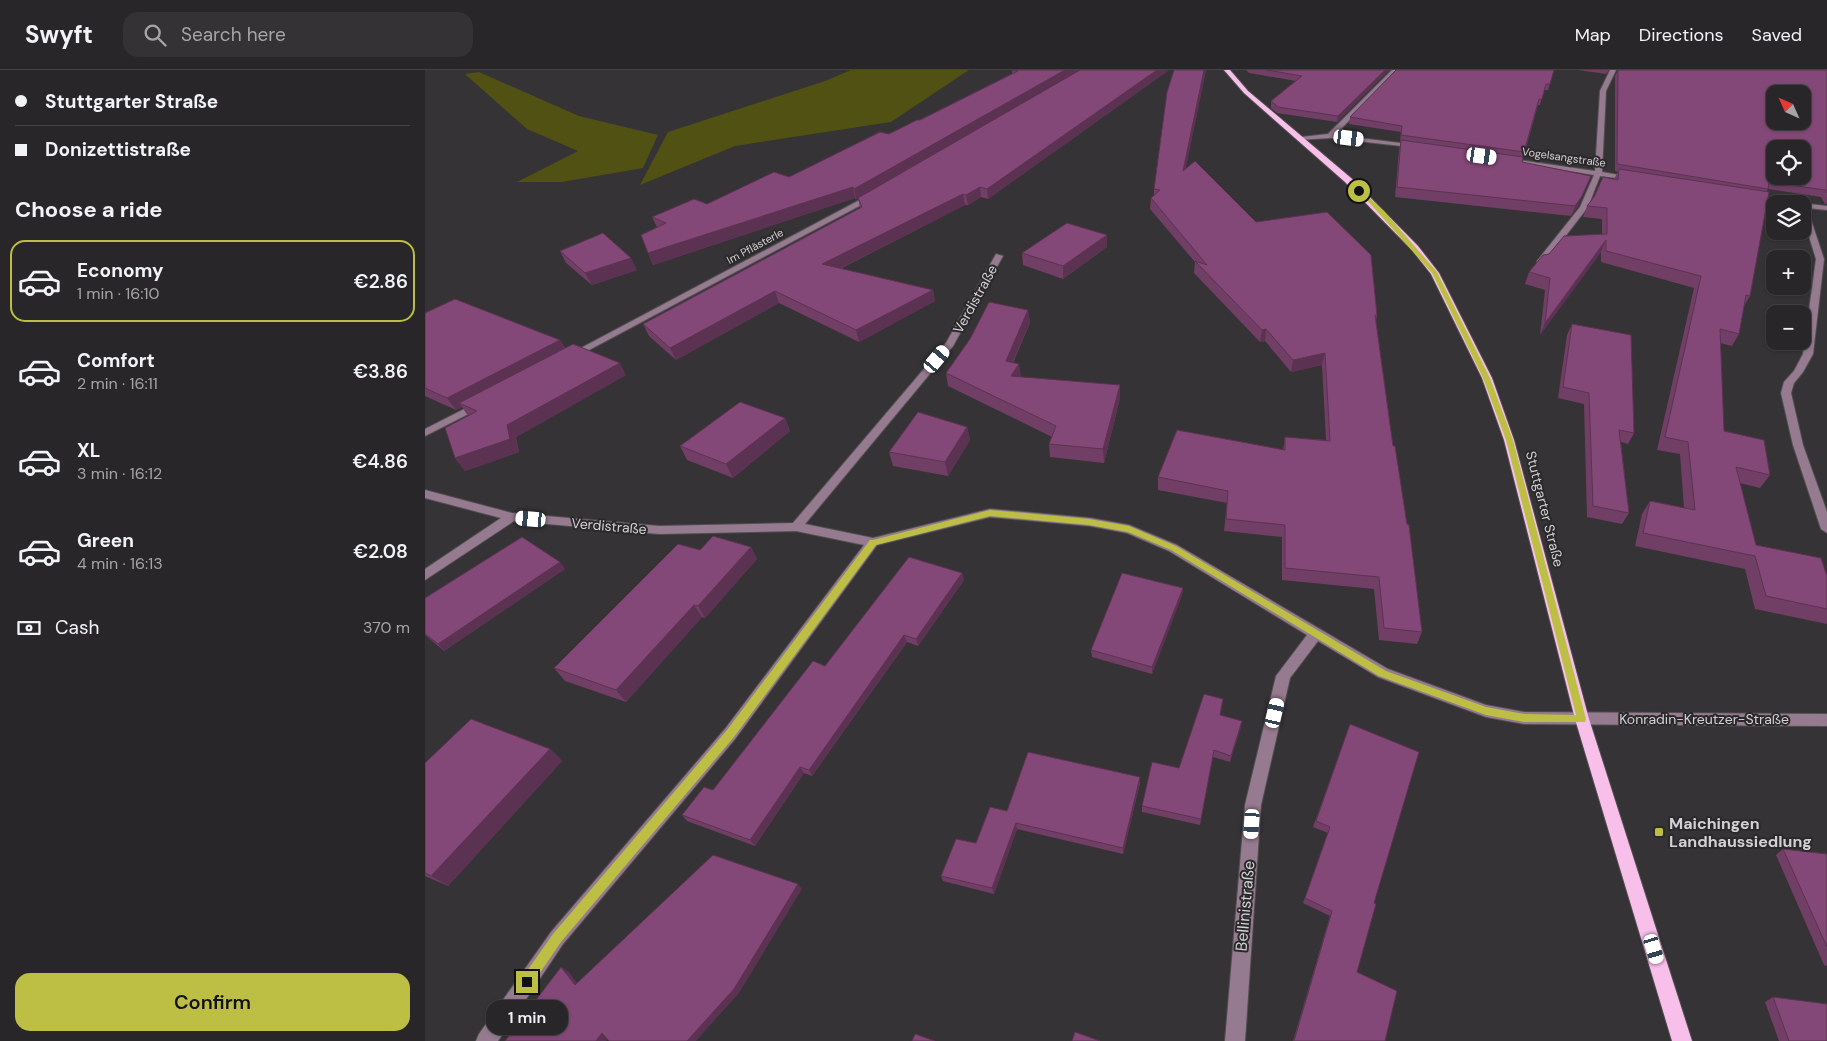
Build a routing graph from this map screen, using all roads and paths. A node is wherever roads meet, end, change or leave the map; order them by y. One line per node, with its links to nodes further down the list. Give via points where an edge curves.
1 (1227, 70): 5 (main road, Stuttgarter Straße, via 1246,92)
2 (1395, 70): 4 (street)
3 (1613, 70): 8 (street, via 1603,90)
4 (1330, 136): 5 (street); 6 (street)
5 (1301, 139): 28 (main road, Stuttgarter Straße, via 1382,212 1415,248 1435,272 1457,316 1487,378 1509,440)
6 (1425, 148)
7 (1501, 159): 8 (street, Vogelsangstraße)
8 (1598, 173): 9 (street, Vogelsangstraße); 17 (street, via 1584,207)
9 (1637, 179)
10 (881, 192): 18 (street, Im Pflästerle)
11 (1743, 196): 12 (street)
12 (1766, 200)
13 (1811, 207): 14 (street)
14 (1827, 208)
15 (1811, 231): 24 (street, via 1820,259 1808,354 1789,382 1786,393 1798,445)
16 (999, 256): 23 (street, Verdistraße, via 950,344)
17 (1540, 263)
18 (565, 359)
19 (486, 401): 20 (street)
20 (425, 433)
21 (425, 494): 22 (street, Verdistraße)
22 (512, 517): 23 (street, Verdistraße, via 659,530); 26 (street)
23 (796, 527): 25 (street, Verdistraße)
24 (1827, 528)
25 (873, 542): 27 (street, Verdistraße, via 990,513 1129,529 1173,548); 30 (street, via 730,734 557,938)
26 (425, 575)
27 (1315, 635): 28 (street, Verdistraße, via 1383,674 1486,711 1524,718); 31 (street, Bellinistraße, via 1283,676 1253,805)
28 (1582, 719): 29 (street, Konradin-Kreutzer-Straße); 32 (main road, Stuttgarter Straße)
29 (1827, 720)
30 (486, 1041)
31 (1235, 1041)
32 (1683, 1041)

